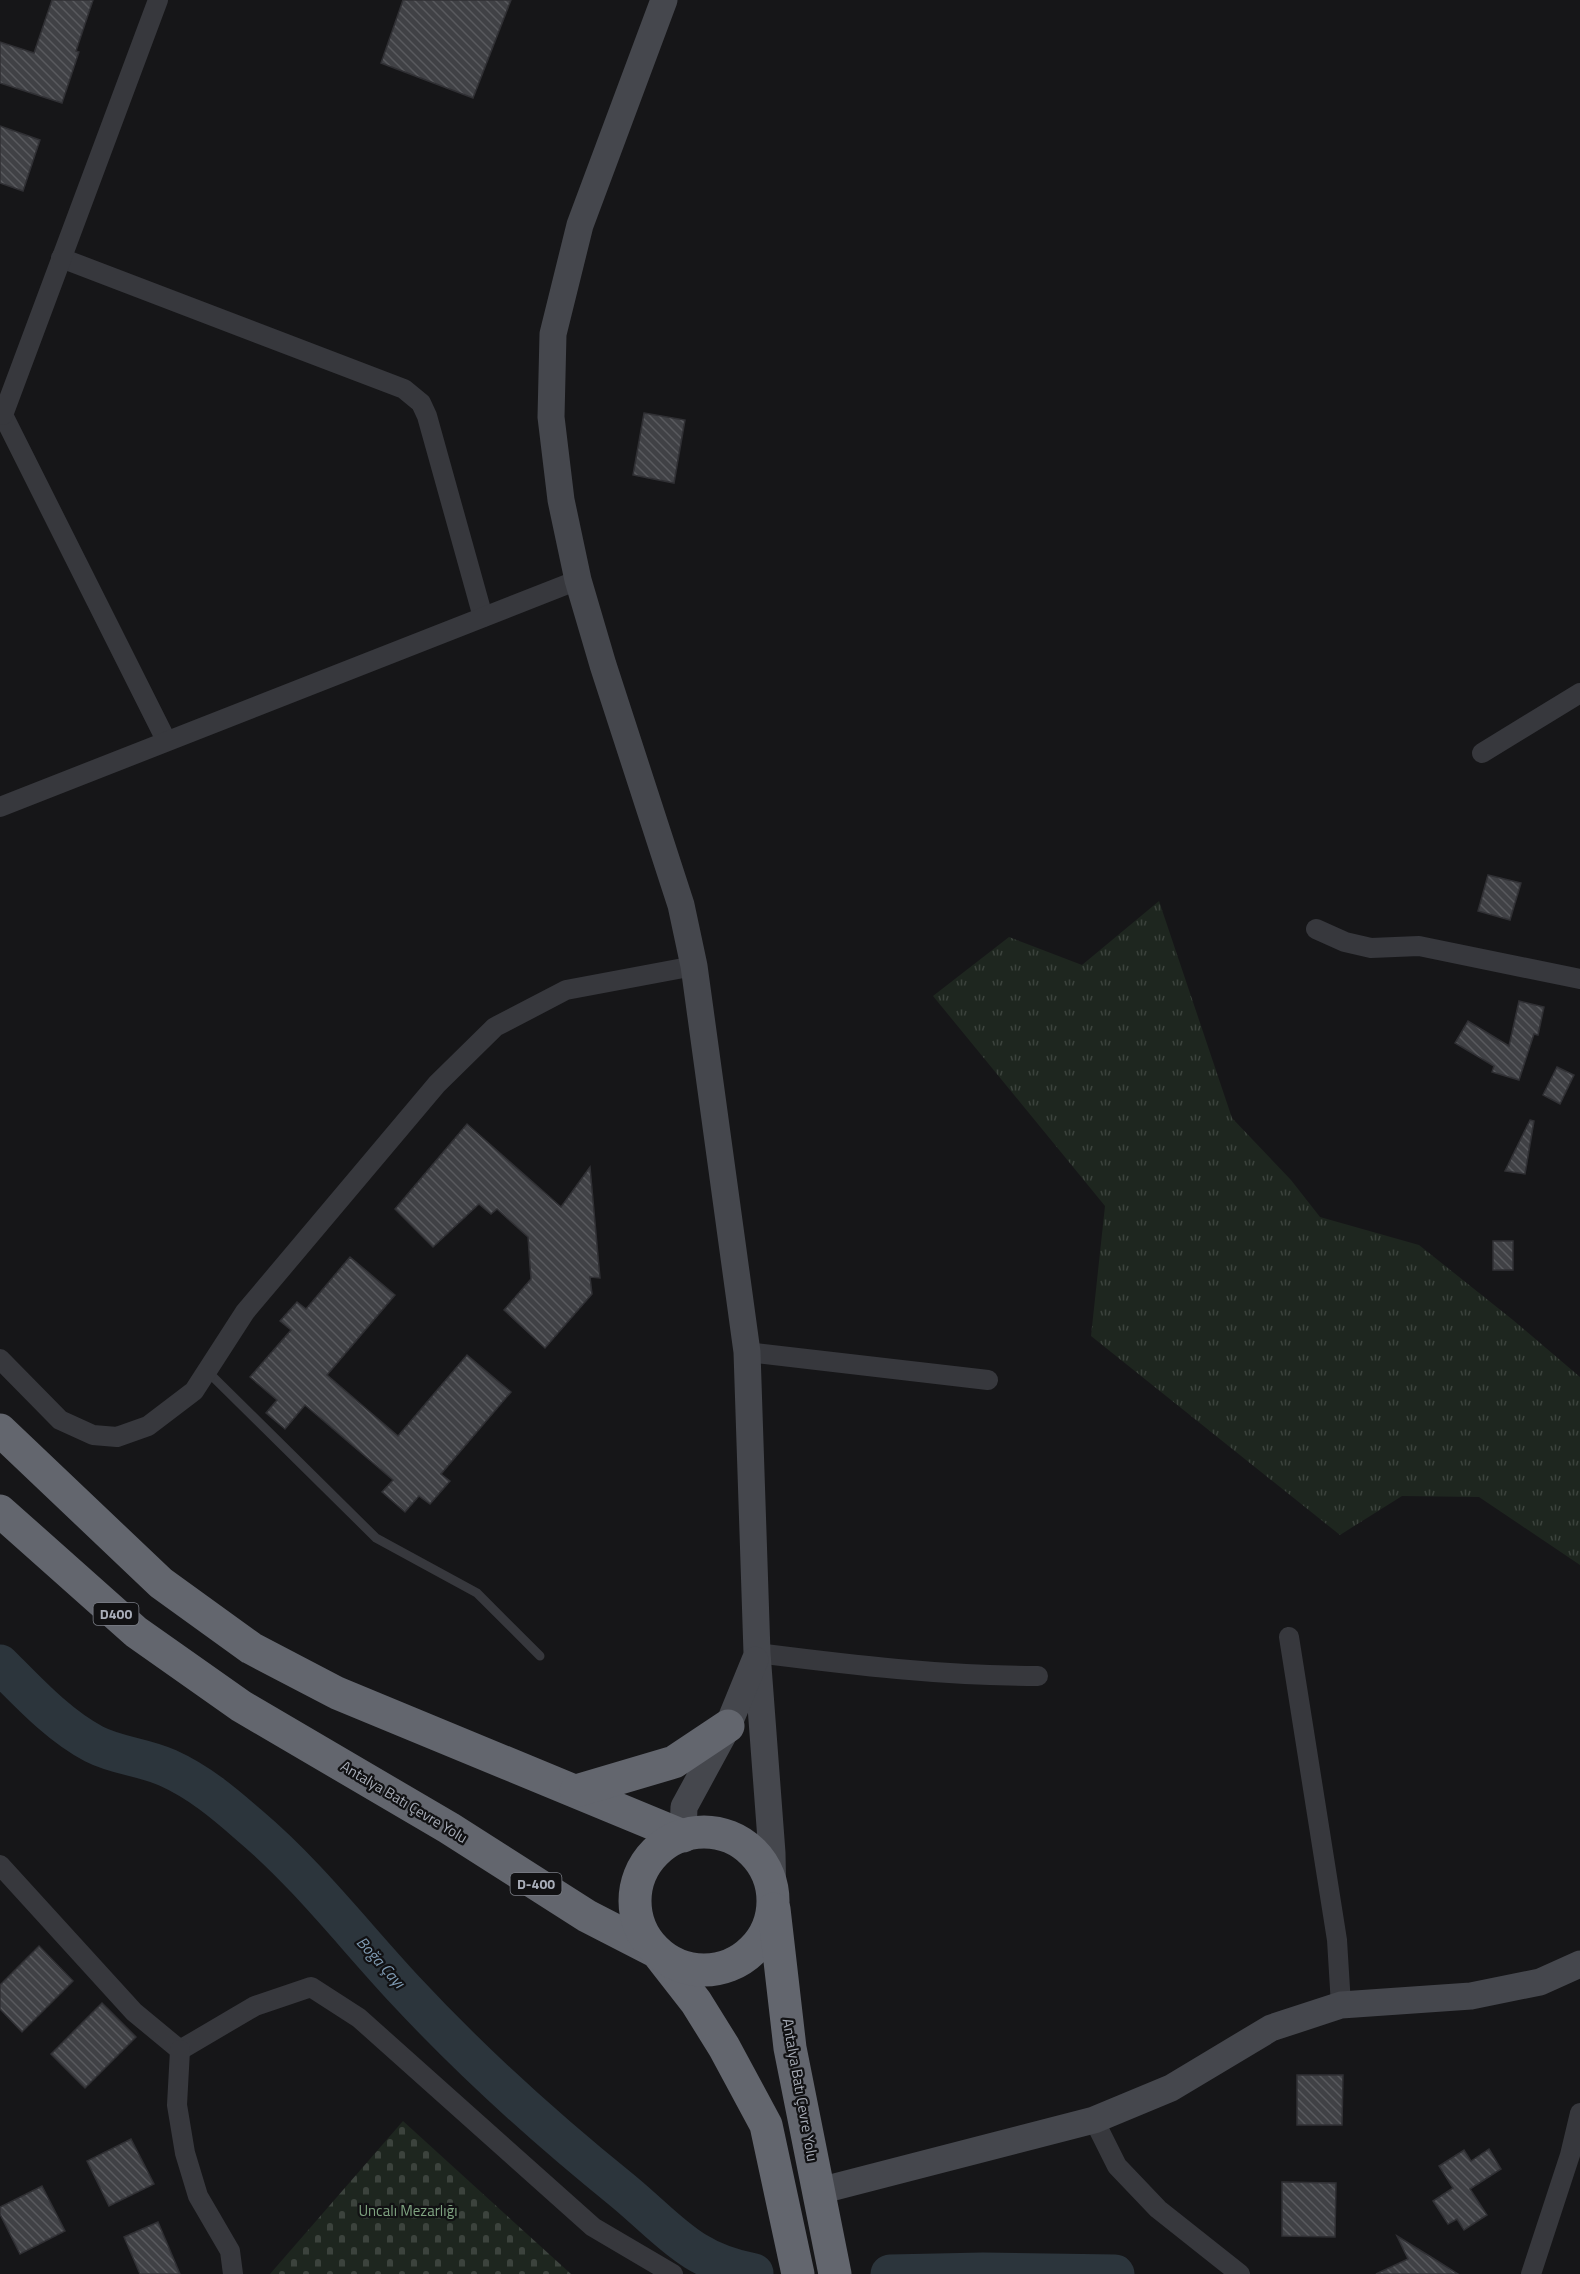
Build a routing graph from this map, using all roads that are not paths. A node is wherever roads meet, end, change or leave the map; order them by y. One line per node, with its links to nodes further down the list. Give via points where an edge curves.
1 (158, 0): 3 (street)
2 (664, 0): 5 (main road, Antalya Batı Çevre Yolu, via 580,225 554,333 551,417 561,500)
3 (62, 258): 4 (street); 6 (street, via 404,389 421,403)
4 (2, 414): 8 (street)
5 (578, 580): 6 (street); 12 (main road, Antalya Batı Çevre Yolu, via 681,905)
6 (483, 617): 8 (street)
7 (1580, 693): 9 (street)
8 (166, 740): 10 (street)
9 (1482, 753)
10 (0, 807)
11 (1316, 929): 13 (street, via 1371,948 1419,946)
12 (694, 966): 14 (main road, Antalya Batı Çevre Yolu); 16 (street, via 566,990 495,1027 437,1084 245,1312)
13 (1580, 979)
14 (747, 1352): 17 (street); 21 (main road, Antalya Batı Çevre Yolu)
15 (0, 1359): 16 (street, via 60,1420 93,1436 117,1437 148,1426 194,1391)
16 (207, 1371): 22 (lane, via 376,1538 477,1593)
17 (988, 1380)
18 (0, 1430): 26 (highway, via 161,1583 251,1648 337,1693)
19 (0, 1511): 24 (highway, Antalya Batı Çevre Yolu / D400, via 136,1632)
20 (1289, 1637): 32 (street, via 1337,1940)
21 (758, 1653): 23 (street, via 893,1670); 25 (main road); 29 (main road, Antalya Batı Çevre Yolu)
22 (540, 1656)
23 (1038, 1676)
24 (241, 1706): 30 (highway, Antalya Batı Çevre Yolu / D-400, via 449,1828 587,1916)
25 (728, 1726): 26 (highway, via 674,1762); 27 (main road, via 684,1807)
26 (576, 1791): 27 (highway)
27 (683, 1836): 29 (highway, via 723,1834 751,1850 771,1882); 30 (highway, via 660,1849 647,1863 636,1893 639,1923)
28 (0, 1865): 33 (street, via 135,2013)
29 (773, 1905): 30 (highway, via 769,1925 758,1946 724,1968 690,1969); 36 (highway, Antalya Batı Çevre Yolu, via 790,2048)
30 (657, 1952): 39 (highway, Antalya Batı Çevre Yolu / D-400, via 696,2002 766,2126)
31 (1580, 1965): 32 (main road, via 1540,1982 1471,1996)
32 (1341, 2005): 35 (main road, via 1271,2028 1171,2088)
33 (180, 2050): 37 (street, via 177,2105 185,2153 198,2196 230,2251); 38 (street, via 255,2006 311,1988 359,2018 593,2227)
34 (1580, 2113): 42 (street)
35 (1094, 2120): 36 (main road); 41 (street, via 1117,2166 1158,2210)
36 (819, 2191): 40 (highway, Antalya Batı Çevre Yolu)
37 (233, 2274)
38 (673, 2274)
39 (798, 2274)
40 (835, 2274)
41 (1240, 2274)
42 (1531, 2274)

